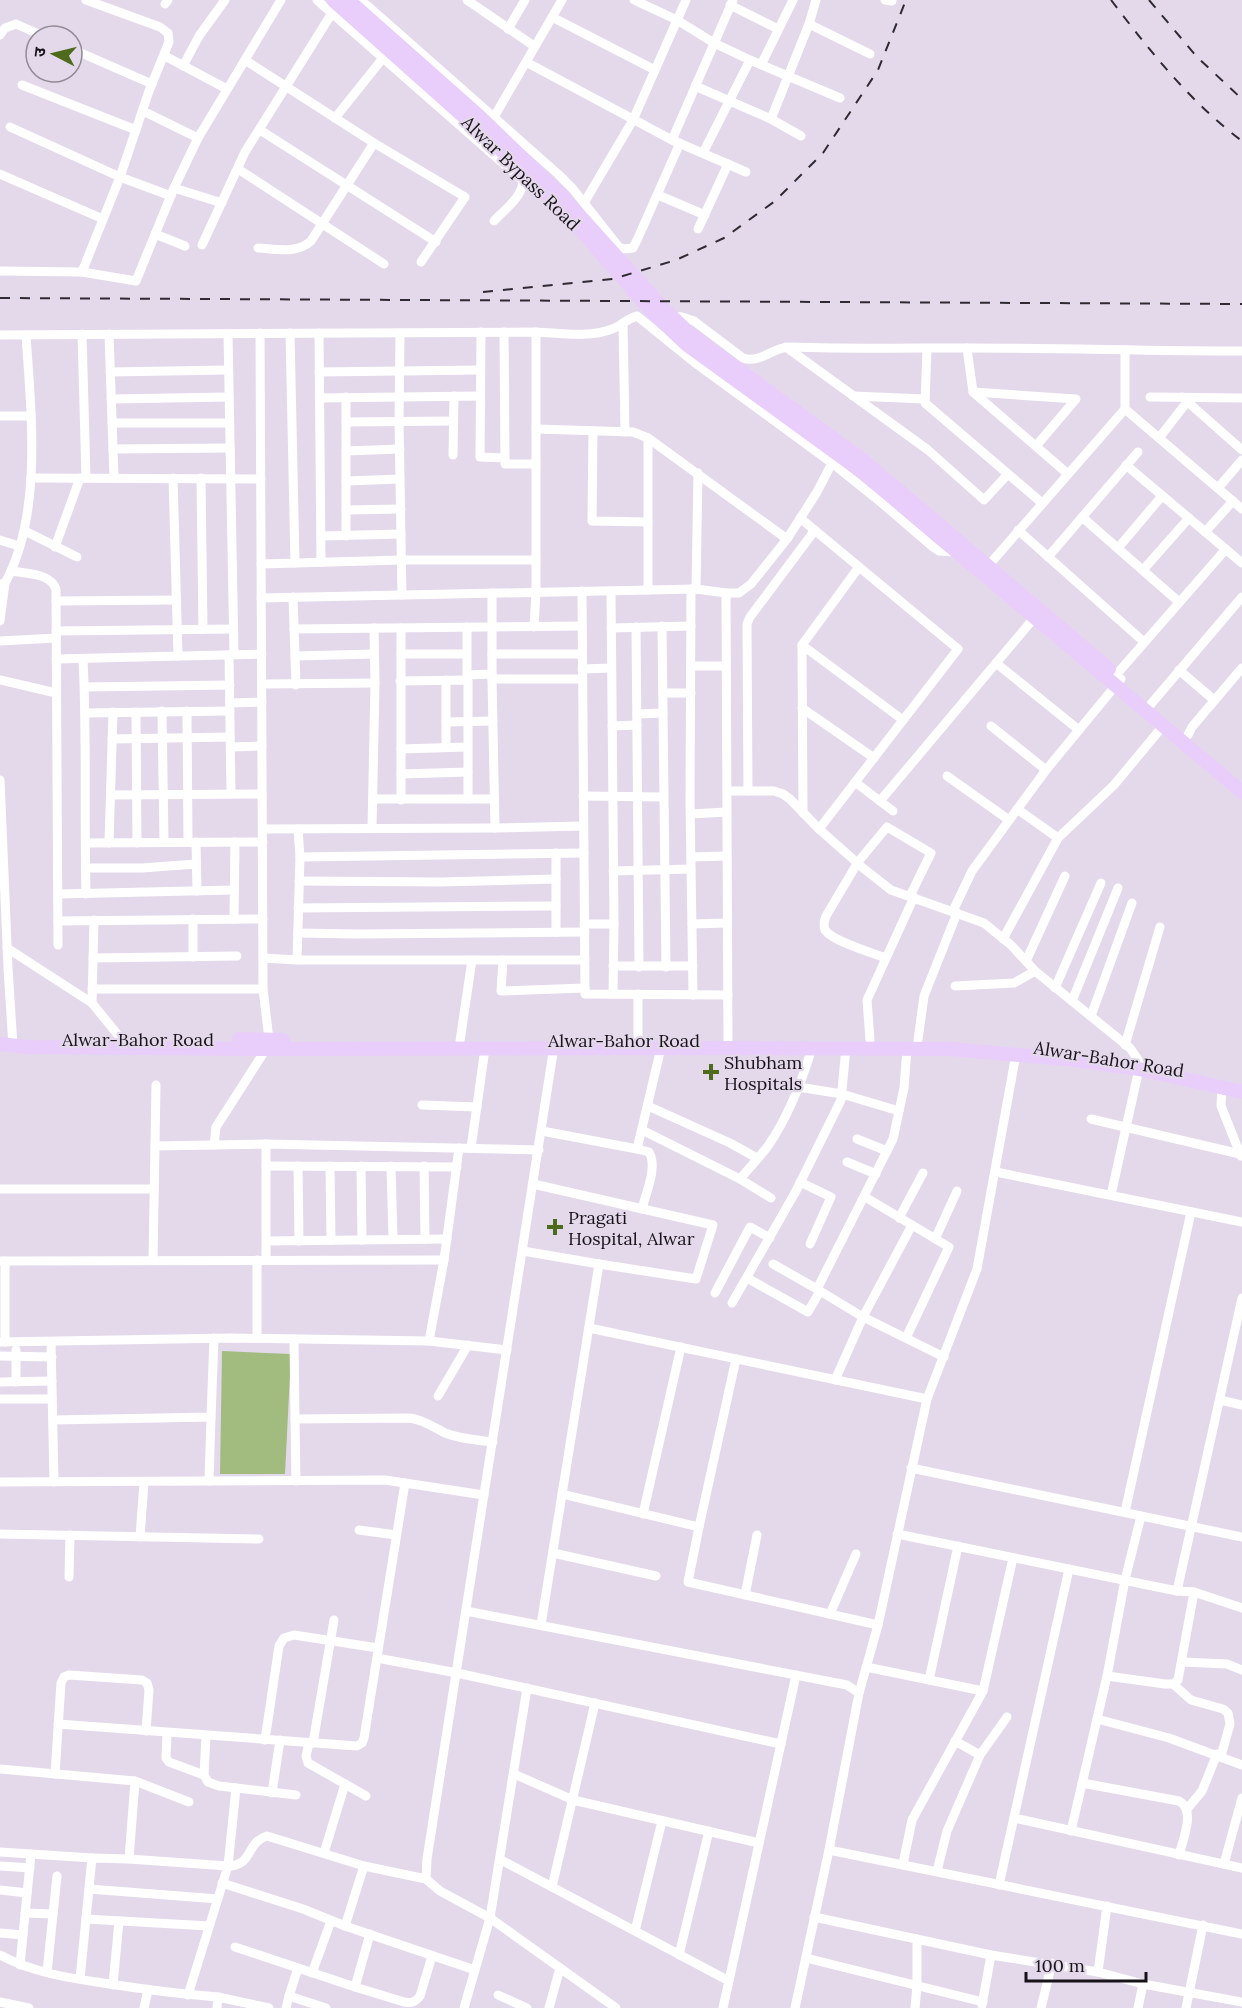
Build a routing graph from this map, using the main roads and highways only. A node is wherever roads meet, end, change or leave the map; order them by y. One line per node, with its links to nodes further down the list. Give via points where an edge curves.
1 (357, 0): 3 (main road)
2 (333, 7): 3 (main road)
3 (369, 25): 4 (main road, via 479,116 561,194 690,334 864,461); 4 (main road, Alwar Bypass Road, via 567,214 668,328)
4 (942, 534): 5 (main road, via 988,566); 5 (main road, via 955,552 1034,618)
5 (1118, 680): 6 (main road); 7 (main road, via 1163,726)
6 (1242, 780)
7 (1242, 792)
8 (7, 1044): 9 (main road, Alwar-Bahor Road); 9 (main road, Alwar-Bahor Road, via 122,1040)
9 (267, 1044): 10 (main road, Alwar-Bahor Road); 10 (main road, Alwar-Bahor Road, via 485,1049)
10 (555, 1044): 11 (main road, Alwar-Bahor Road, via 638,1040); 11 (main road, Alwar-Bahor Road, via 661,1048)
11 (728, 1044): 12 (main road, Alwar-Bahor Road, via 812,1048); 12 (main road, Alwar-Bahor Road, via 870,1040)
12 (912, 1044): 13 (main road, Alwar-Bahor Road); 13 (main road, Alwar-Bahor Road, via 1035,1046)
13 (1139, 1065): 14 (main road, Alwar-Bahor Road); 15 (main road, Alwar-Bahor Road)
14 (1242, 1083)
15 (1242, 1092)

